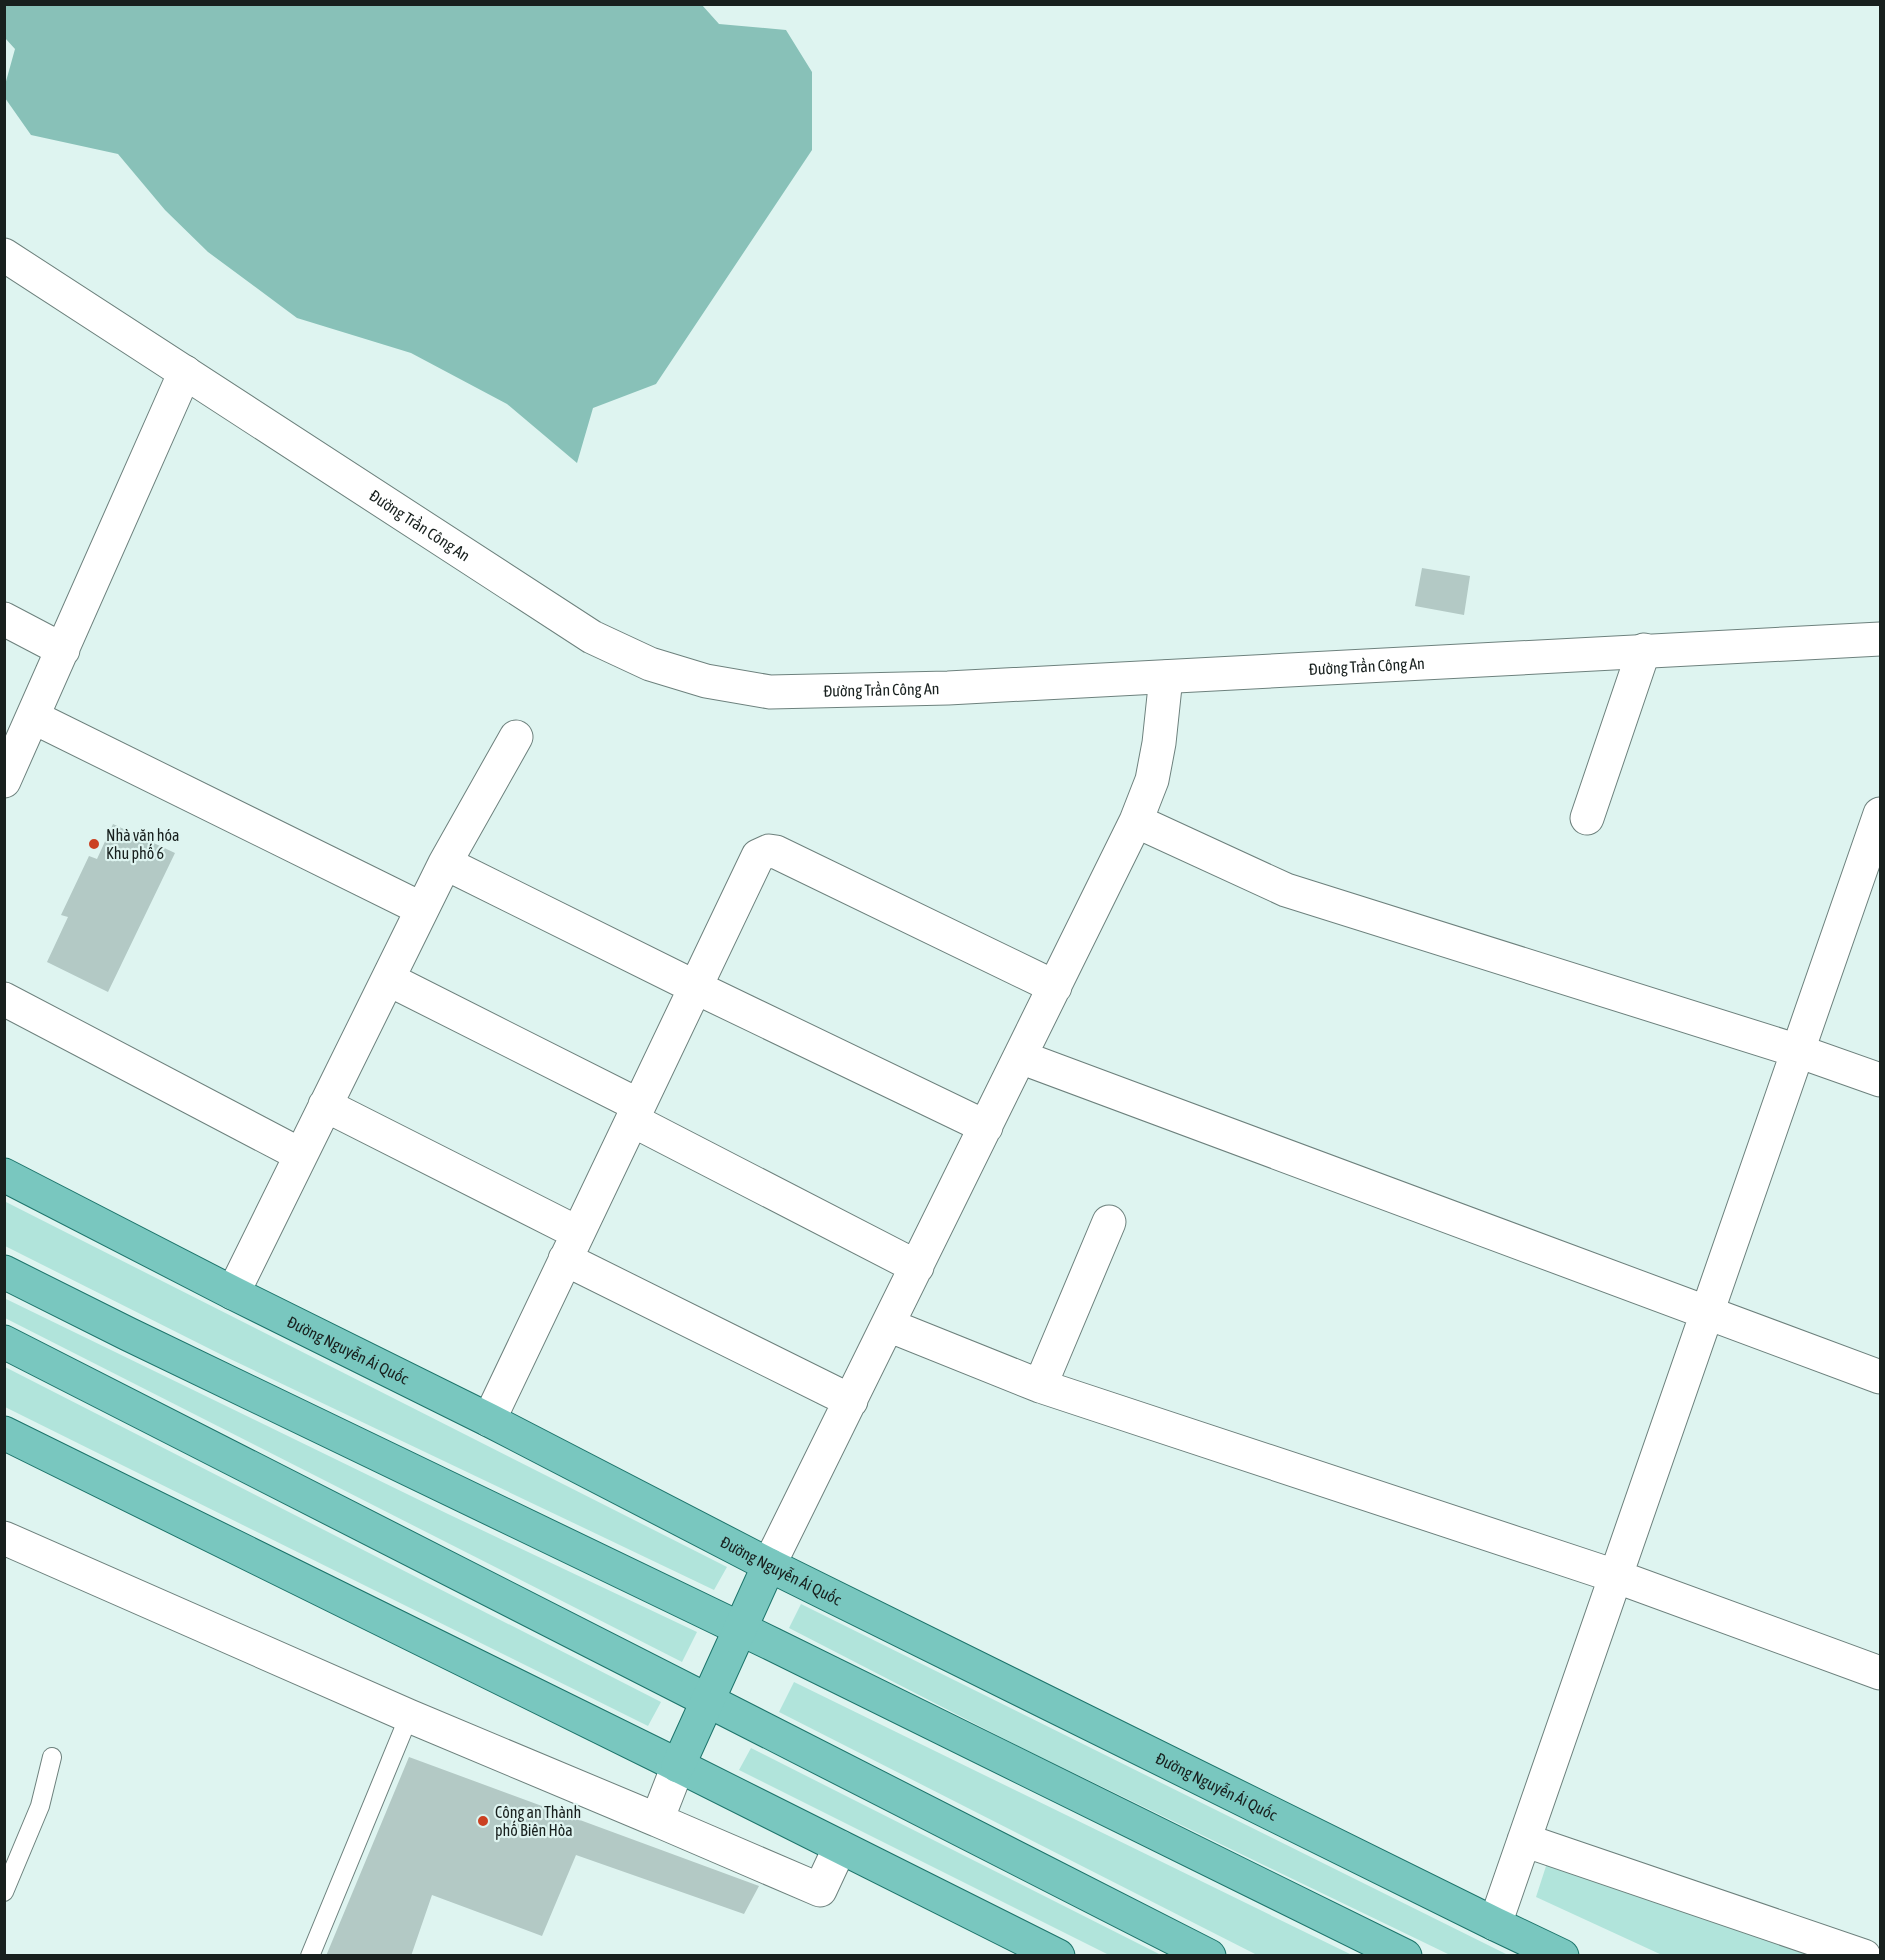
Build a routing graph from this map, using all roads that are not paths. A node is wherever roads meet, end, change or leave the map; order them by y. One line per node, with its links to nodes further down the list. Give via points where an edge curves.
1 (4, 255): 2 (street, Đường Trần Công An)
2 (185, 372): 5 (street); 7 (street, Đường Trần Công An, via 592,637 650,664 706,681 770,692)
3 (4, 619): 5 (street)
4 (1881, 639): 6 (street, Đường Trần Công An)
5 (63, 650): 8 (street)
6 (1644, 650): 7 (street, Đường Trần Công An); 12 (street)
7 (1166, 677): 13 (street, via 1156,761)
8 (33, 717): 10 (street); 15 (street)
9 (516, 737): 14 (street)
10 (4, 781)
11 (1881, 814): 20 (street)
12 (1587, 818)
13 (1136, 821): 18 (street); 20 (street, via 1286,890)
14 (445, 863): 15 (street); 17 (street)
15 (422, 909): 16 (street)
16 (388, 979): 23 (street); 24 (street)
17 (695, 987): 18 (street, via 754,863 769,851); 24 (street); 25 (street)
18 (1055, 987): 21 (street)
19 (4, 999): 26 (street)
20 (1798, 1051): 22 (street); 33 (street)
21 (1020, 1057): 25 (street); 33 (street)
22 (1881, 1080)
23 (326, 1106): 26 (street); 29 (street)
24 (635, 1113): 29 (street); 30 (street)
25 (986, 1127): 30 (street)
26 (301, 1155): 32 (street)
27 (4, 1175): 32 (main road, Đường Nguyễn Ái Quốc)
28 (1109, 1222): 37 (street)
29 (571, 1246): 38 (street); 39 (street)
30 (916, 1267): 34 (street)
31 (4, 1272): 44 (main road)
32 (234, 1293): 39 (main road, Đường Nguyễn Ái Quốc)
33 (1707, 1314): 36 (street); 43 (street)
34 (888, 1325): 37 (street); 38 (street)
35 (4, 1342): 46 (main road)
36 (1881, 1377)
37 (1040, 1386): 43 (street)
38 (850, 1401): 42 (street)
39 (489, 1420): 42 (main road, Đường Nguyễn Ái Quốc)
40 (4, 1433): 49 (main road)
41 (4, 1538): 47 (street)
42 (769, 1564): 44 (main road); 54 (main road, Đường Nguyễn Ái Quốc)
43 (1615, 1576): 45 (street); 51 (street)
44 (741, 1629): 46 (main road); 58 (main road)
45 (1881, 1673)
46 (708, 1701): 49 (main road); 57 (main road)
47 (409, 1716): 50 (street); 55 (lane)
48 (52, 1757): 53 (lane, via 40,1806)
49 (678, 1766): 50 (street); 52 (main road)
50 (657, 1820): 52 (street, via 820,1890)
51 (1524, 1840): 54 (street); 60 (street)
52 (840, 1846): 56 (main road)
53 (4, 1892)
54 (1495, 1924): 59 (main road, Đường Nguyễn Ái Quốc)
55 (310, 1956)
56 (1058, 1956)
57 (1209, 1956)
58 (1405, 1956)
59 (1562, 1956)
60 (1864, 1956)

